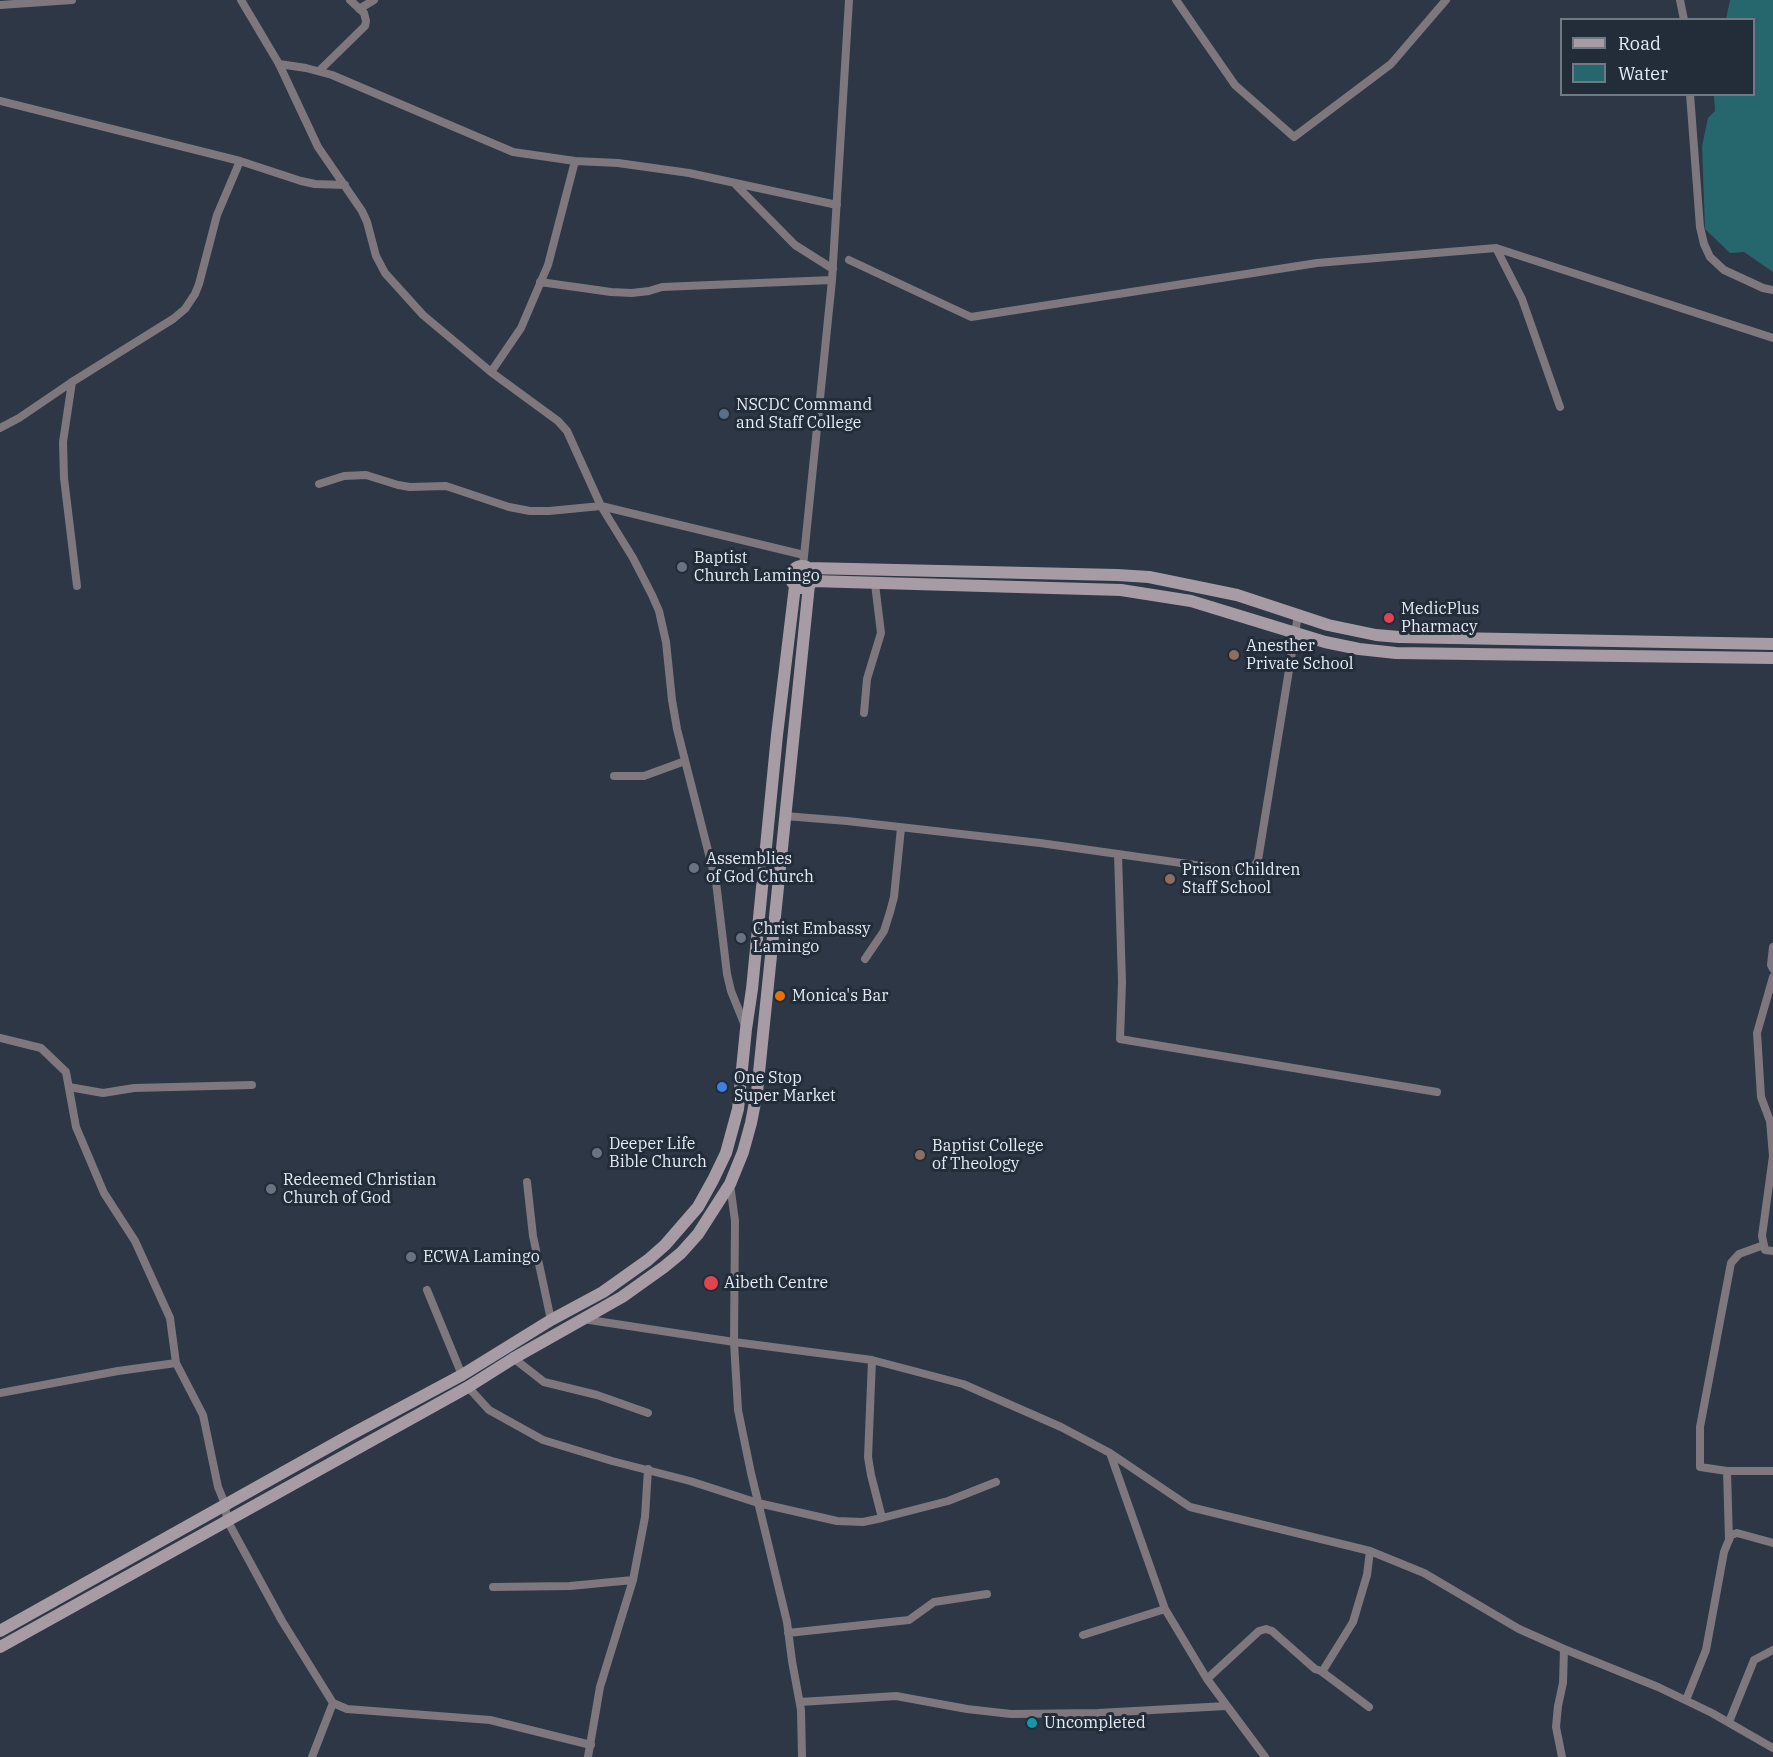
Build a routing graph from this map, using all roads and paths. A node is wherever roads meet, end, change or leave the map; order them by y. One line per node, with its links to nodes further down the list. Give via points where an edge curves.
1 (72, 0): 9 (street)
2 (241, 0): 12 (street)
3 (350, 0): 10 (street)
4 (374, 0): 10 (street)
5 (849, 0): 20 (street)
6 (1176, 0): 7 (street, via 1235,85 1294,137 1391,64)
7 (1446, 0)
8 (1680, 0): 11 (street)
9 (0, 5)
10 (359, 9): 13 (street, via 364,13 365,26)
11 (1684, 18)
12 (279, 64): 13 (street); 19 (street, via 318,147)
13 (320, 70): 17 (street, via 513,152)
14 (1690, 96): 26 (street, via 1704,244 1710,257 1724,270)
15 (0, 101): 16 (street)
16 (240, 161): 19 (street, via 301,181); 29 (street, via 217,215 199,284 185,309)
17 (575, 161): 18 (street, via 679,171); 25 (street)
18 (735, 184): 20 (street); 23 (street, via 795,245)
19 (345, 185): 28 (street, via 367,222 376,256 396,288)
20 (837, 205): 23 (street)
21 (1496, 248): 22 (street, via 1317,263 972,316); 27 (street); 30 (street, via 1522,299)
22 (849, 260)
23 (833, 269): 24 (street)
24 (832, 280): 25 (street, via 662,287 632,293); 34 (street)
25 (540, 282): 28 (street, via 521,328)
26 (1773, 290)
27 (1773, 338)
28 (491, 372): 33 (street, via 567,430)
29 (72, 382): 31 (street); 37 (street, via 63,442)
30 (1560, 407)
31 (0, 428)
32 (319, 484): 33 (street, via 366,475 410,487 446,486 530,511)
33 (601, 506): 34 (street); 44 (street, via 633,558 658,611)
34 (805, 563): 35 (main road, via 812,571); 38 (main road, via 791,573); 39 (main road, via 1149,577 1237,596)
35 (811, 583): 36 (main road); 38 (main road); 46 (main road)
36 (875, 584): 40 (main road, via 1121,590 1191,601); 43 (street, via 881,633 867,679)
37 (77, 586)
38 (795, 586): 53 (main road)
39 (1298, 615): 40 (street); 41 (main road, via 1352,631 1399,637)
40 (1296, 632): 42 (main road, via 1359,649 1396,652); 48 (street, via 1254,867 1245,872)
41 (1773, 644)
42 (1773, 658)
43 (864, 713)
44 (685, 761): 45 (street, via 644,776); 53 (street, via 716,882 727,974)
45 (614, 776)
46 (785, 816): 47 (street); 59 (main road, via 757,1092 752,1123)
47 (901, 828): 48 (street); 50 (street, via 890,912 884,931)
48 (1118, 854): 57 (street, via 1120,1039)
49 (1773, 947): 51 (street)
50 (865, 959)
51 (1773, 969)
52 (1773, 977): 60 (street, via 1757,1033 1761,1097 1770,1121 1773,1156)
53 (746, 1029): 64 (main road, via 734,1129 698,1207 648,1260 603,1292)
54 (0, 1038): 56 (street, via 41,1048 66,1072)
55 (252, 1085): 56 (street, via 134,1088 103,1093)
56 (69, 1087): 69 (street, via 76,1127 104,1193 135,1241 170,1318)
57 (1437, 1092)
58 (527, 1182): 64 (street, via 533,1236)
59 (730, 1184): 63 (main road, via 681,1253 646,1281); 65 (street, via 735,1221)
60 (1764, 1245): 61 (street, via 1765,1250); 77 (street, via 1739,1254 1731,1263 1701,1416 1700,1467)
61 (1773, 1251)
62 (427, 1290): 70 (street)
63 (582, 1319): 65 (street); 67 (main road)
64 (551, 1320): 66 (main road)
65 (734, 1342): 68 (street); 79 (street, via 738,1410)
66 (503, 1349): 67 (street); 70 (main road)
67 (514, 1358): 71 (main road); 73 (street, via 544,1382)
68 (872, 1360): 74 (street, via 963,1384); 81 (street, via 868,1457)
69 (176, 1363): 72 (street); 80 (street, via 203,1415)
70 (462, 1375): 80 (main road)
71 (468, 1387): 75 (street, via 489,1410 543,1440); 82 (main road)
72 (0, 1393)
73 (648, 1413)
74 (1110, 1453): 85 (street, via 1190,1507); 89 (street)
75 (648, 1469): 79 (street); 86 (street, via 645,1517)
76 (1773, 1471): 77 (street)
77 (1727, 1472): 83 (street)
78 (996, 1482): 81 (street, via 948,1501)
79 (758, 1503): 81 (street, via 837,1521); 91 (street)
80 (225, 1504): 82 (street); 90 (main road)
81 (882, 1518)
82 (227, 1520): 93 (main road); 100 (street, via 282,1621)
83 (1729, 1540): 84 (street, via 1737,1533); 98 (street, via 1706,1650)
84 (1773, 1543)
85 (1370, 1551): 94 (street, via 1424,1573 1520,1629); 96 (street, via 1353,1622)
86 (633, 1580): 87 (street); 104 (street, via 600,1687)
87 (493, 1587)
88 (987, 1594): 91 (street, via 934,1602 909,1620)
89 (1165, 1609): 92 (street); 97 (street)
90 (0, 1631)
91 (788, 1633): 99 (street)
92 (1083, 1635)
93 (0, 1647)
94 (1564, 1649): 98 (street); 110 (street, via 1556,1727)
95 (1773, 1650): 103 (street, via 1755,1660)
96 (1323, 1672): 97 (street, via 1266,1629); 102 (street)
97 (1207, 1679): 101 (street)
98 (1686, 1700): 103 (street)
99 (800, 1702): 101 (street, via 896,1696 1011,1714); 108 (street)
100 (333, 1703): 104 (street, via 347,1709 490,1720); 106 (street)
101 (1226, 1706): 109 (street)
102 (1368, 1707)
103 (1729, 1722): 105 (street)
104 (591, 1745): 107 (street)
105 (1773, 1749)
106 (312, 1757)
107 (588, 1757)
108 (802, 1757)
109 (1265, 1757)
110 (1562, 1757)

